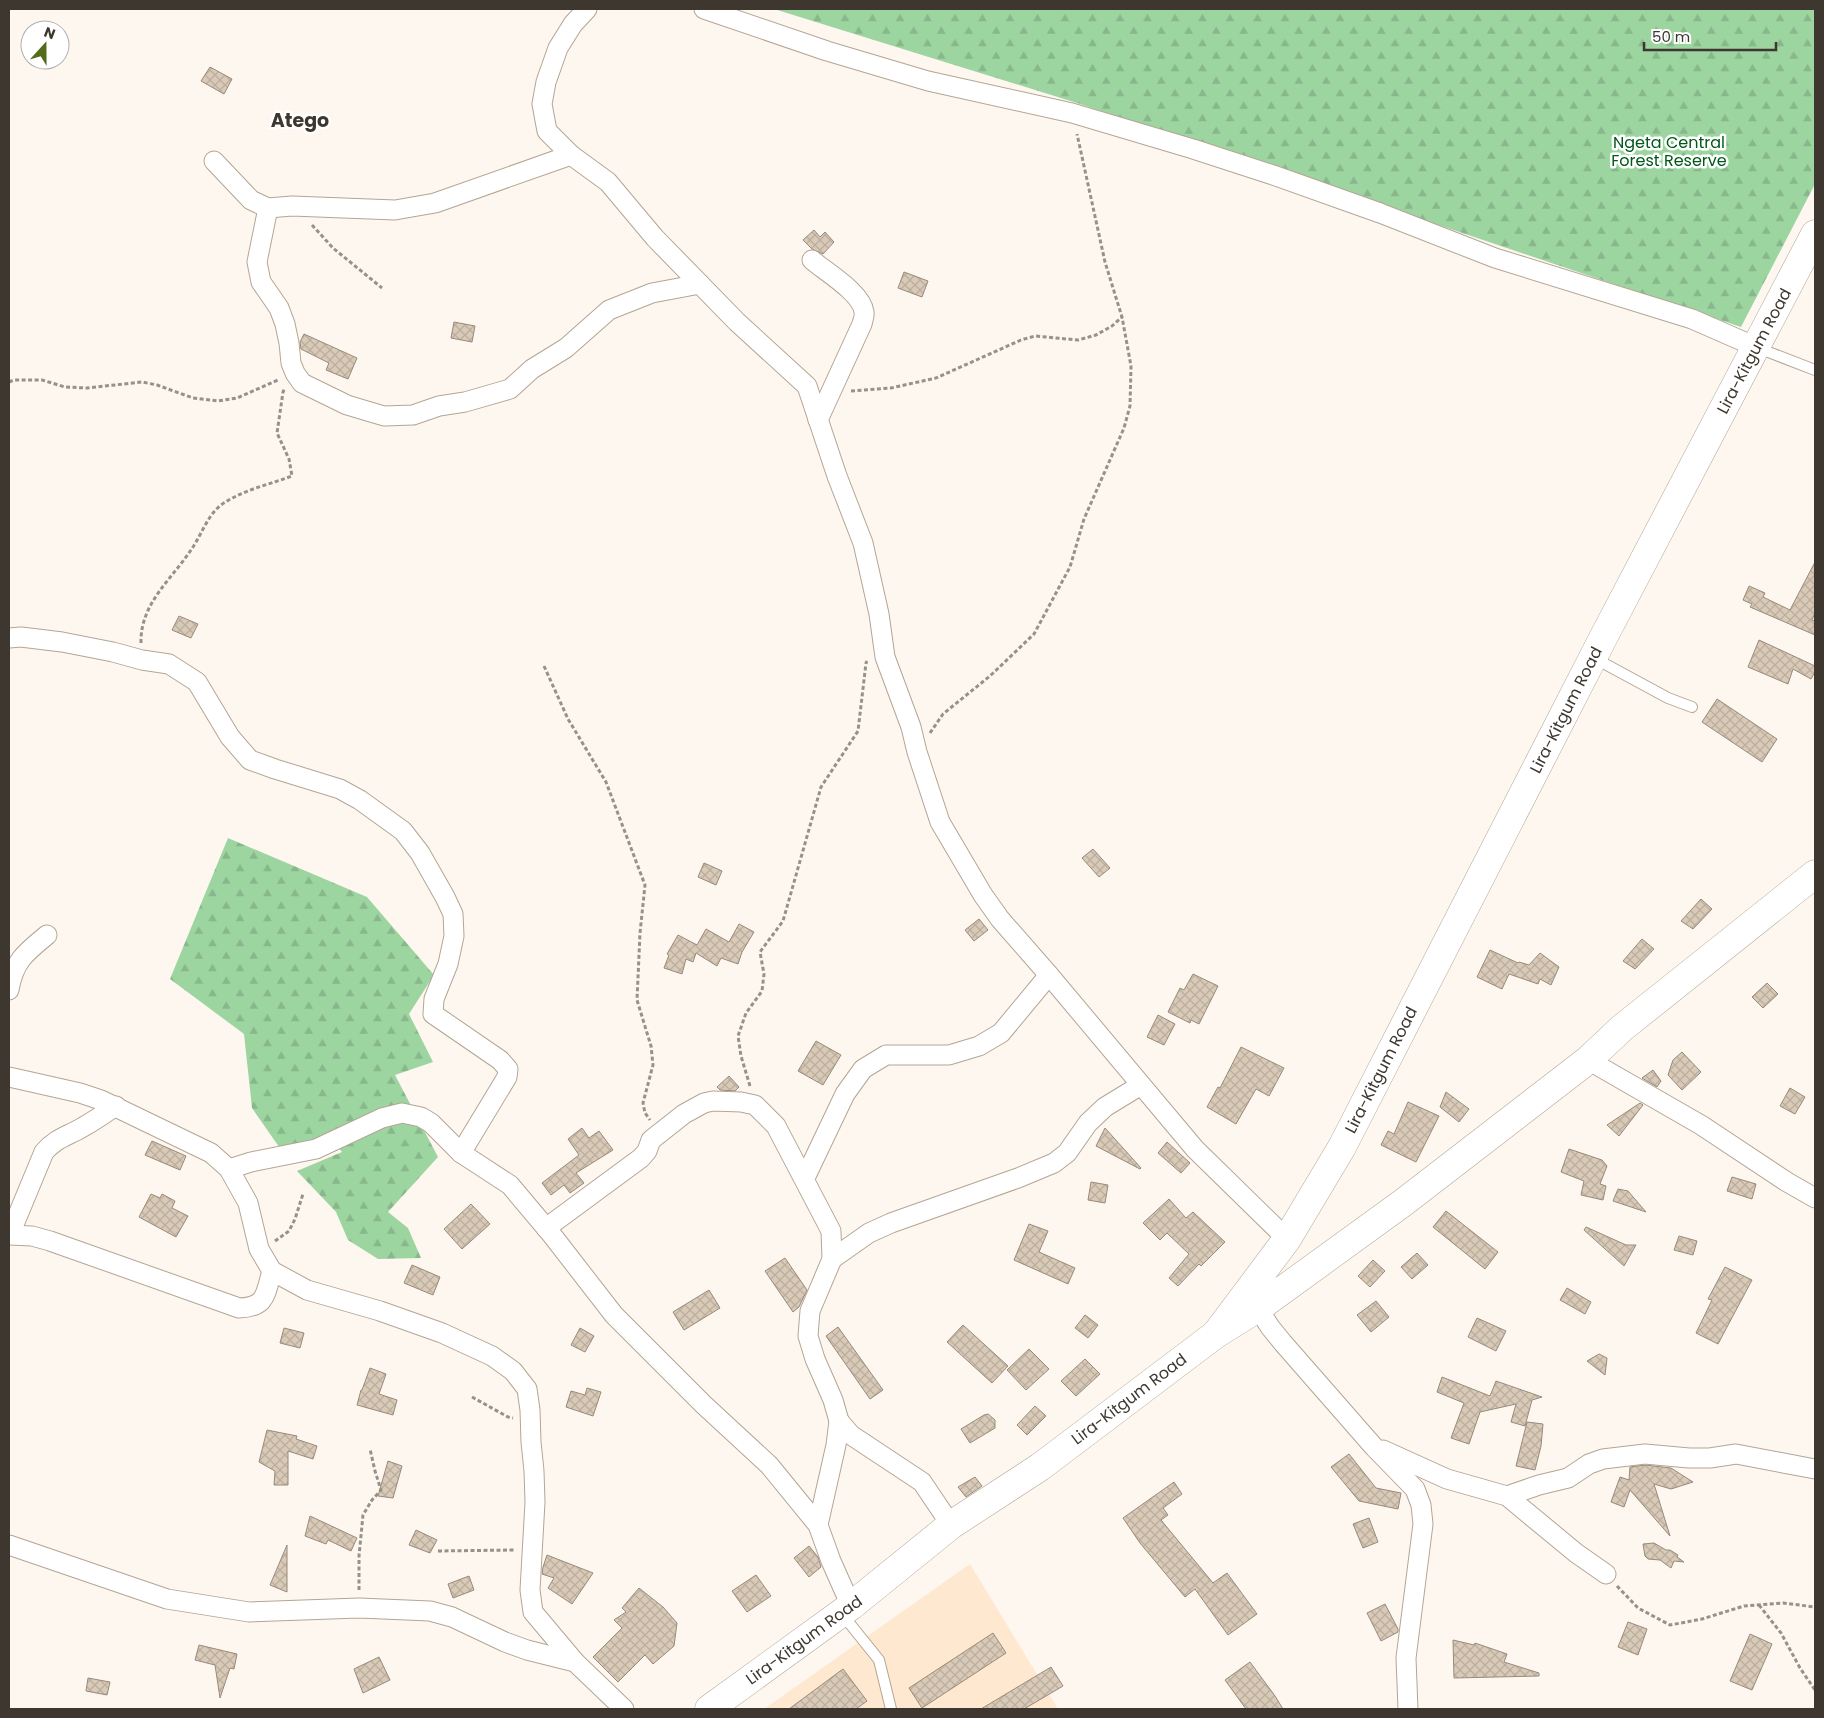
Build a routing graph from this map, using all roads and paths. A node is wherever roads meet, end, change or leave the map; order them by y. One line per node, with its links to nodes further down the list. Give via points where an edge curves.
1 (587, 9): 4 (street, via 558,48 542,104 547,131)
2 (704, 9): 3 (street, via 928,81)
3 (1072, 113): 12 (path, via 1105,262); 13 (street, via 1273,174 1496,258 1692,320)
4 (571, 155): 6 (street, via 435,203 414,207 395,210); 10 (street, via 608,182 655,238)
5 (214, 161): 7 (street, via 251,200)
6 (292, 206): 7 (street); 11 (path, via 333,248)
7 (268, 208): 15 (street, via 258,262 261,282 279,308 285,324)
8 (1815, 234): 13 (main road, Lira-Kitgum Road)
9 (812, 260): 17 (street, via 854,293 864,312 862,324)
10 (700, 284): 15 (street, via 652,293 609,310 566,348 532,369 510,389 413,414 384,416 347,405 302,383); 18 (street, via 807,386)
11 (382, 288)
12 (1122, 317): 17 (path, via 1096,335 1078,340 1035,336 1021,340 936,378 891,388); 25 (path, via 1131,366 1130,406 1124,428 1084,519 1070,567 1034,634 943,714)
13 (1756, 347): 14 (lane); 21 (main road, Lira-Kitgum Road)
14 (1815, 370)
15 (295, 373): 16 (path, via 237,398 218,401 193,398 157,384 142,382 86,388 65,387 42,380); 22 (path, via 283,392 277,433 290,459 292,476 242,492 219,507 192,549 155,594 141,634)
16 (9, 382)
17 (831, 393): 18 (street)
18 (818, 420): 20 (street, via 863,543)
19 (9, 638): 22 (street, via 62,642)
20 (883, 641): 25 (street, via 885,657 912,727); 33 (path, via 866,663 858,731 821,787 783,921 760,952 764,974 762,991 746,1013 738,1036)
21 (1593, 657): 24 (lane, via 1668,698); 43 (main road, Lira-Kitgum Road, via 1342,1147)
22 (142, 660): 36 (street, via 169,664 197,682 230,737 250,760 340,789 402,831 420,853 453,914 454,936 448,964 434,999 433,1014 500,1060 508,1069 507,1077)
23 (544, 666): 35 (path, via 568,719 606,782 644,885 637,1000 651,1046 652,1065 643,1103 645,1113)
24 (1692, 707)
25 (917, 752): 28 (street, via 940,822 968,870 1000,919)
26 (1815, 874): 30 (main road, via 1622,1028)
27 (47, 936): 29 (street, via 18,962)
28 (1049, 975): 32 (street); 38 (street, via 1000,1033 979,1046 949,1055 886,1055 863,1069 844,1094)
29 (9, 990)
30 (1588, 1060): 40 (street, via 1700,1125); 47 (main road, via 1404,1202)
31 (9, 1077): 34 (street, via 80,1093)
32 (1141, 1085): 43 (street, via 1195,1149); 45 (street, via 1105,1107 1088,1123 1067,1153 1054,1163 891,1223 868,1233)
33 (755, 1105): 35 (street, via 722,1101 704,1103); 38 (street, via 776,1126)
34 (116, 1106): 37 (street, via 211,1153); 42 (street, via 81,1129 56,1140 44,1152)
35 (659, 1134): 41 (street, via 651,1140 641,1158)
36 (461, 1153): 37 (street, via 431,1123 402,1113 382,1118 316,1149); 41 (street, via 510,1185)
37 (229, 1169): 44 (street, via 248,1203)
38 (805, 1178): 45 (street, via 831,1231)
39 (303, 1194): 44 (path, via 289,1230)
40 (1815, 1198)
41 (546, 1228): 56 (street, via 614,1315 770,1465)
42 (9, 1234): 46 (street, via 50,1241 239,1308 253,1307 264,1299)
43 (1287, 1239): 48 (main road, Lira-Kitgum Road)
44 (259, 1249): 46 (street)
45 (832, 1259): 51 (street, via 810,1311 808,1336)
46 (272, 1270): 50 (street, via 307,1290 418,1324 492,1356 513,1371 527,1389)
47 (1258, 1308): 48 (main road); 52 (street, via 1283,1343)
48 (1216, 1334): 57 (main road, Lira-Kitgum Road, via 1040,1467)
49 (472, 1397): 50 (path, via 508,1417)
50 (531, 1421): 59 (street, via 535,1502)
51 (839, 1421): 56 (street); 57 (street, via 851,1435 922,1482)
52 (1374, 1447): 55 (street, via 1447,1479); 71 (street, via 1415,1489 1422,1505 1423,1524 1406,1658)
53 (370, 1449): 64 (path, via 381,1490 363,1515)
54 (1815, 1469): 55 (street, via 1736,1454 1696,1458 1644,1454 1603,1459 1568,1478)
55 (1507, 1496): 61 (street)
56 (818, 1525): 65 (street)
57 (951, 1525): 65 (main road, Lira-Kitgum Road)
58 (9, 1545): 64 (street, via 158,1596 192,1604 249,1612)
59 (532, 1549): 60 (path); 66 (street, via 530,1590 533,1612)
60 (438, 1551)
61 (1606, 1574): 62 (path, via 1638,1608 1670,1625)
62 (1759, 1605): 63 (path, via 1783,1603); 67 (path, via 1781,1633)
63 (1815, 1607)
64 (359, 1608): 66 (street, via 420,1610 452,1617 520,1647)
65 (846, 1610): 69 (main road, Lira-Kitgum Road); 70 (lane, via 879,1660)
66 (575, 1662): 68 (street)
67 (1815, 1690)
68 (624, 1709)
69 (709, 1709)
70 (891, 1709)
71 (1408, 1709)

